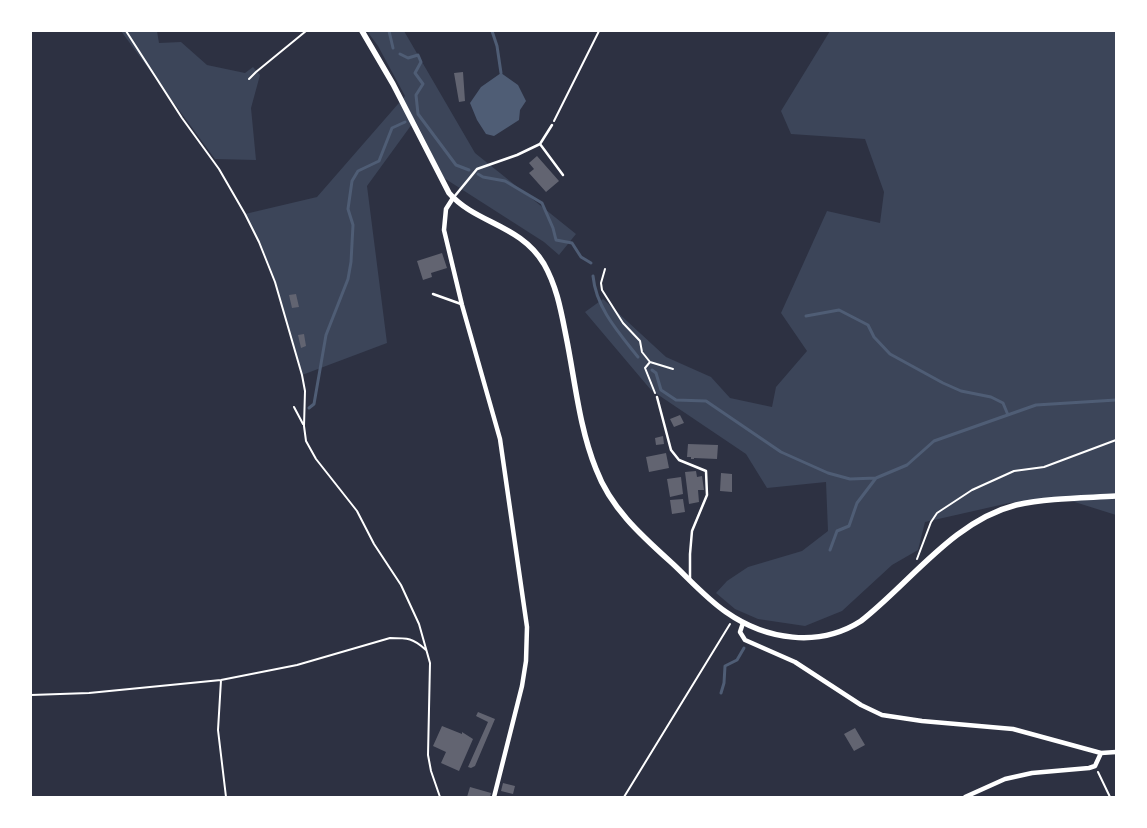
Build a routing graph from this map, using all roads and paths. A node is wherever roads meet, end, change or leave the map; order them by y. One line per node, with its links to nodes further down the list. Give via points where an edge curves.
1 (126, 31): 17 (path, via 234,192 259,242 275,282 302,375)
2 (306, 31): 5 (path)
3 (362, 31): 9 (street)
4 (599, 31): 6 (path)
5 (249, 79)
6 (552, 125): 7 (lane)
7 (540, 144): 8 (lane); 9 (lane, via 477,169)
8 (563, 175)
9 (453, 198): 12 (street, via 446,209 444,230); 21 (street, via 522,239 543,264 560,305 584,430 596,470 630,524)
10 (605, 269): 13 (path, via 602,290 623,323 640,341 642,352)
11 (433, 294): 12 (lane)
12 (462, 305): 32 (street, via 500,439 527,626 522,686)
13 (650, 362): 14 (path); 15 (path, via 645,368)
14 (673, 368)
15 (657, 397): 21 (lane, via 671,450 678,460 706,471 707,495 692,531)
16 (294, 407): 17 (path)
17 (304, 426): 24 (path, via 306,441 316,459 357,511 401,585 420,624)
18 (1116, 440): 20 (path, via 1044,466 1014,471 977,487 937,513 914,566)
19 (1116, 496): 20 (street, via 1036,502 997,512 964,529)
20 (914, 574): 23 (street, via 861,621 832,635 813,638 784,636)
21 (690, 580): 22 (street)
22 (735, 618): 23 (street); 33 (path)
23 (743, 623): 28 (street, via 740,632 745,640 796,662 860,705 882,715 1013,729)
24 (426, 650): 25 (path, via 416,641 390,638 297,665); 31 (path, via 430,663 428,755)
25 (221, 680): 26 (path, via 89,693); 30 (path, via 218,730)
26 (31, 695)
27 (1116, 752): 28 (street)
28 (1101, 753): 29 (street)
29 (1095, 766): 34 (street, via 1050,770 1006,779); 35 (path)
30 (226, 797)
31 (440, 797)
32 (494, 797)
33 (624, 797)
34 (966, 797)
35 (1110, 797)

